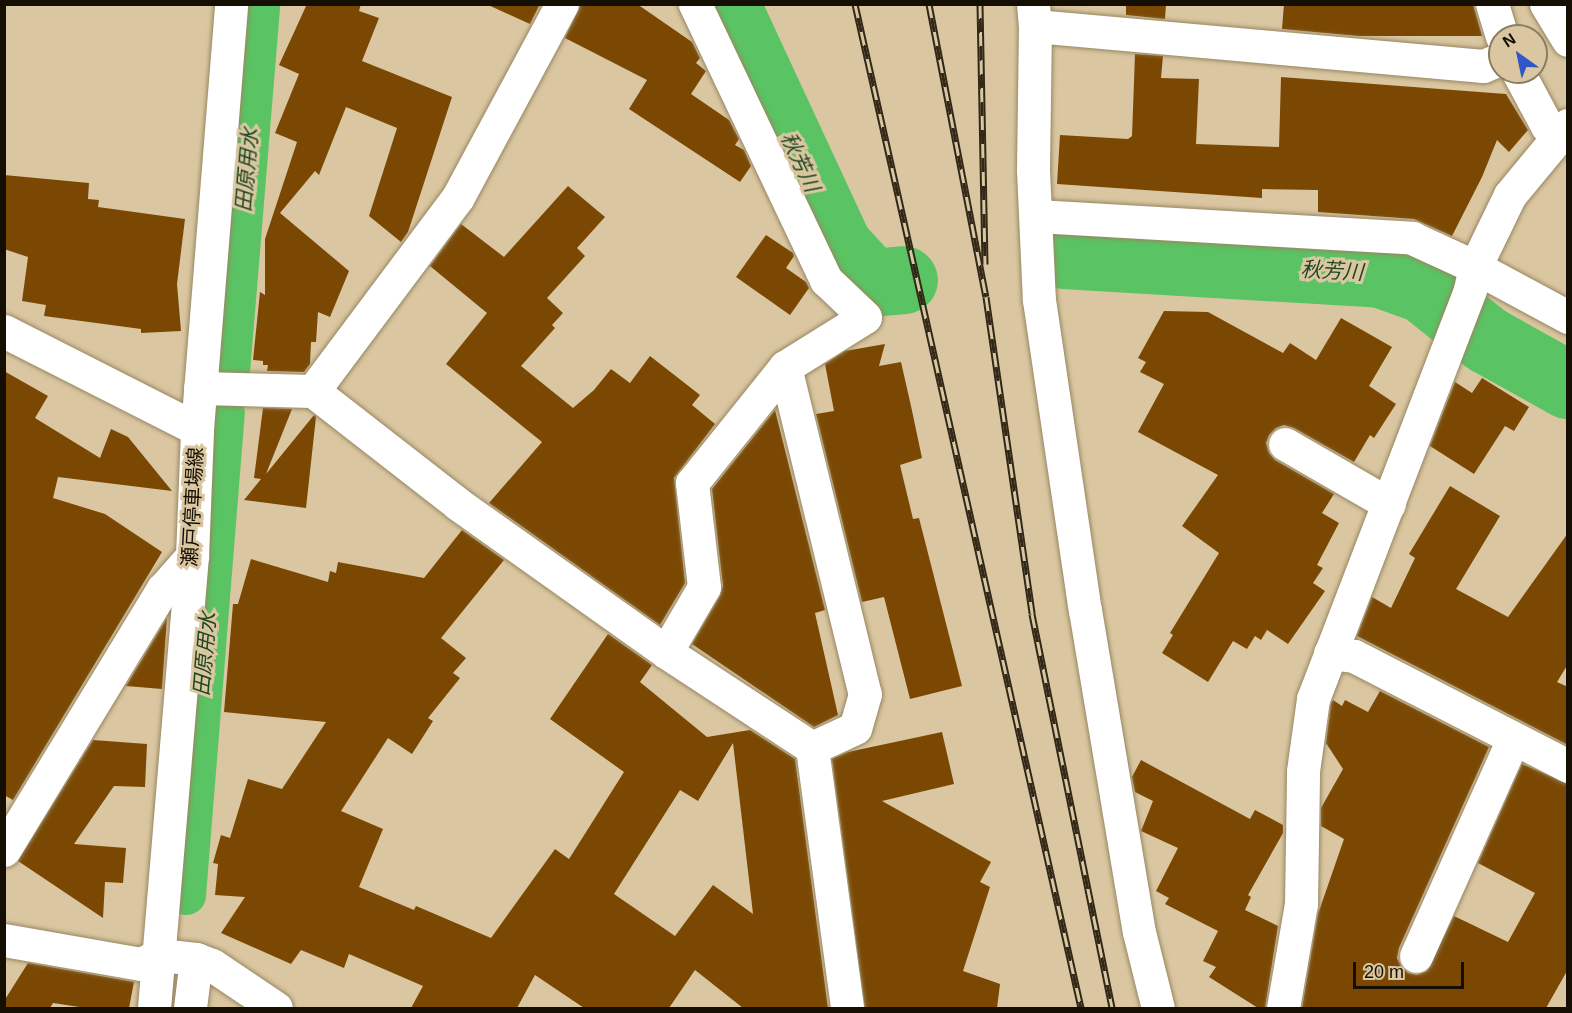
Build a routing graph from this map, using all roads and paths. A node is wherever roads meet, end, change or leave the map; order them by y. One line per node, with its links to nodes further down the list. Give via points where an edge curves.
1 (231, 4): 17 (street, 瀬戸停車場線)
2 (562, 4): 18 (street, via 458,197)
3 (695, 4): 16 (street, via 826,280 865,317)
4 (1492, 4): 7 (street)
5 (1546, 4): 8 (street)
6 (1034, 15): 9 (street); 12 (street)
7 (1498, 24)
8 (1568, 40)
9 (1488, 64)
10 (1524, 84): 11 (street, via 1547,126)
11 (1563, 129): 13 (street, via 1510,195)
12 (1036, 216): 13 (street, via 1412,238); 37 (street, via 1040,300 1085,610 1139,932)
13 (1472, 278): 14 (street); 21 (street)
14 (1568, 317)
15 (4, 331): 19 (street)
16 (785, 367): 23 (street, via 692,483 704,587); 26 (street, via 865,694 855,728)
17 (200, 388): 18 (street); 19 (street, 瀬戸停車場線)
18 (313, 391): 23 (street, via 458,504)
19 (197, 429): 22 (street, 瀬戸停車場線)
20 (1285, 444): 21 (street)
21 (1389, 504): 24 (street)
22 (192, 556): 28 (street, via 163,589); 30 (street, 瀬戸停車場線)
23 (666, 652): 26 (street)
24 (1330, 653): 25 (street, via 1354,656); 38 (street, via 1313,699 1304,761 1301,904)
25 (1514, 739): 27 (street); 31 (street)
26 (812, 748): 36 (street)
27 (1568, 766)
28 (4, 850)
29 (4, 940): 30 (street, via 141,964)
30 (159, 955): 32 (street); 33 (street, 瀬戸停車場線)
31 (1416, 956)
32 (196, 958): 34 (street); 35 (street)
33 (154, 1008)
34 (190, 1008)
35 (276, 1008)
36 (846, 1008)
37 (1158, 1008)
38 (1283, 1008)

